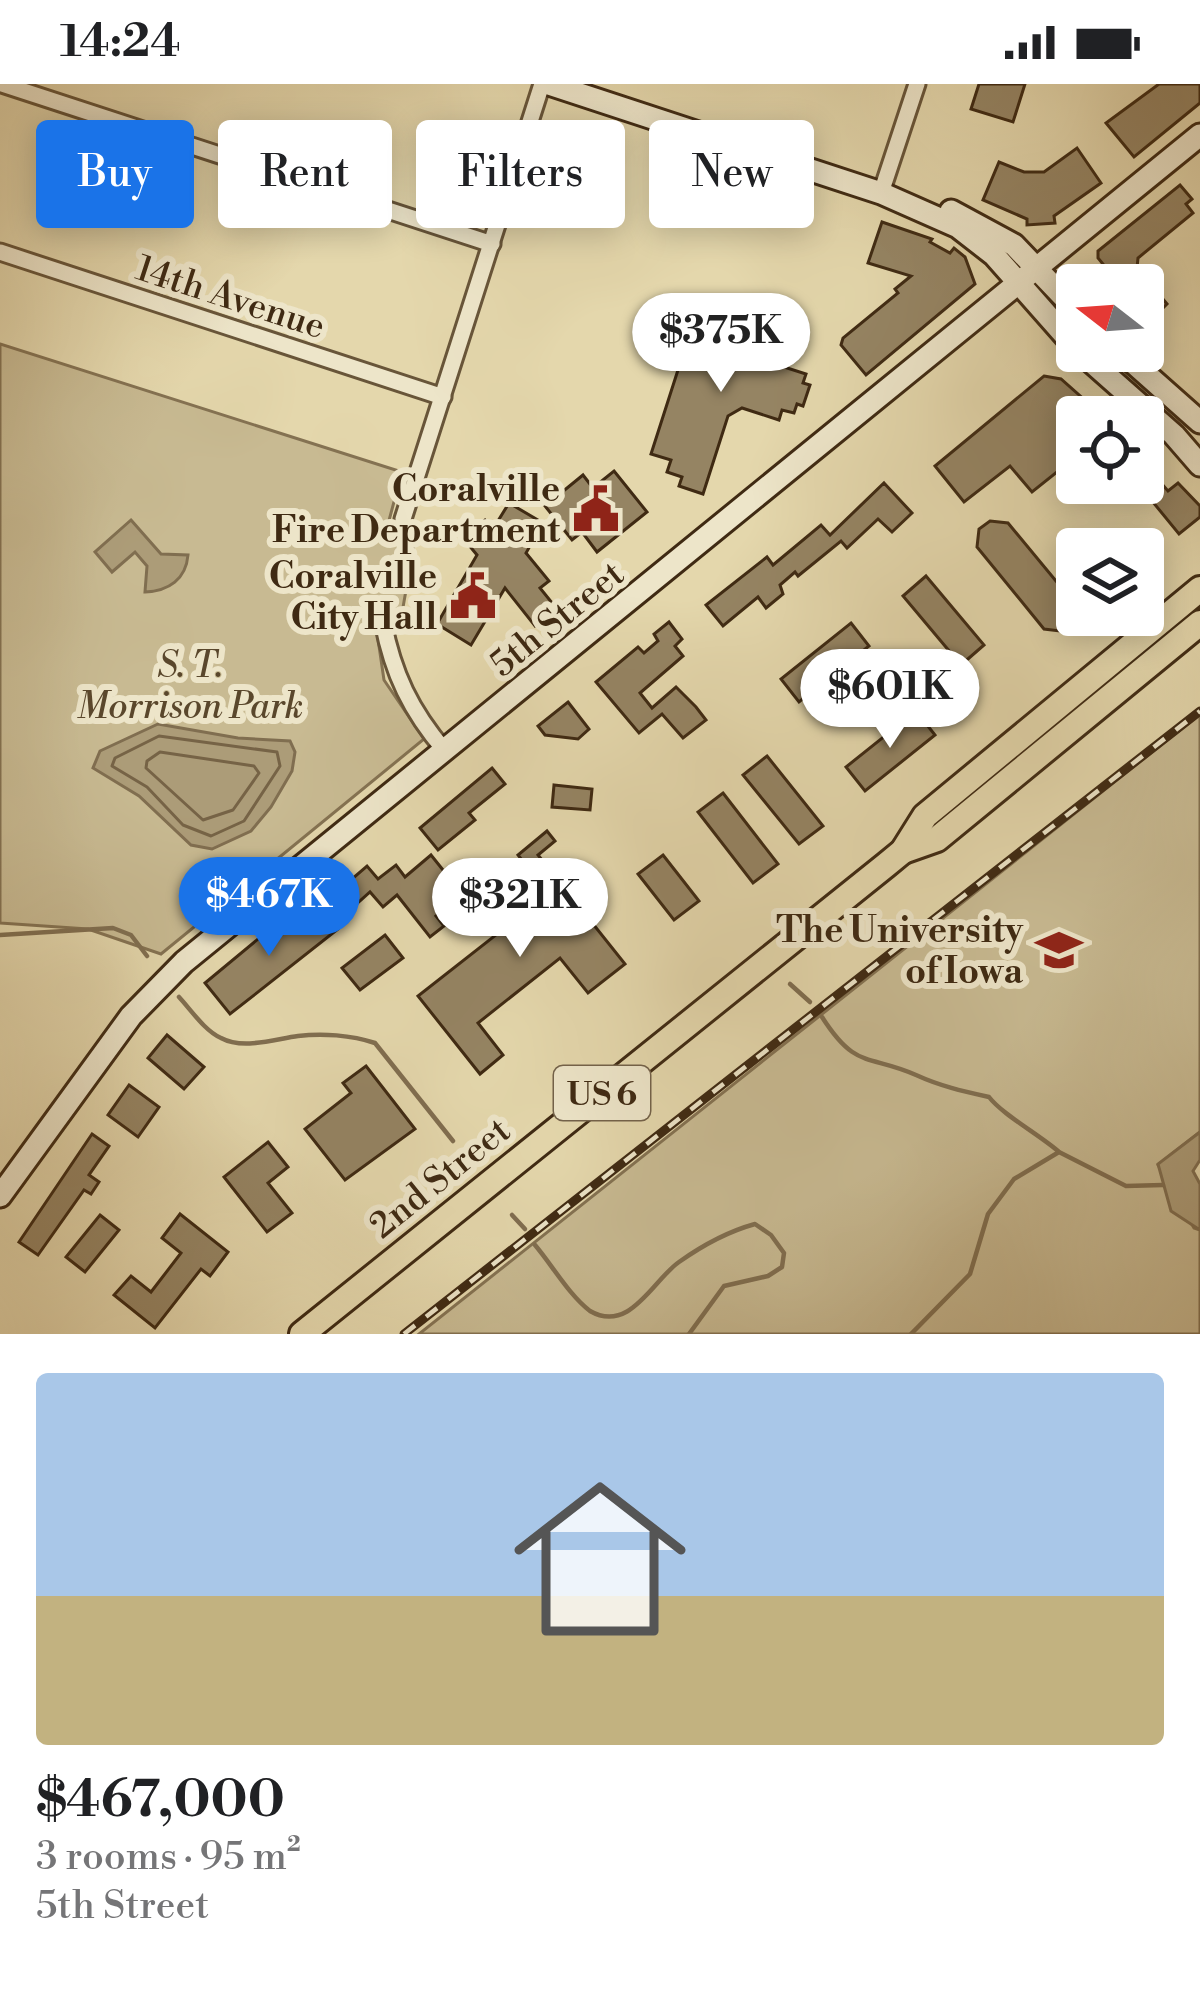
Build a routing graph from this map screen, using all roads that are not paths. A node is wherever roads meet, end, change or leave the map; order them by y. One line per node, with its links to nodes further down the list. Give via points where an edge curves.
1 (2, 84): 6 (street)
2 (546, 84): 5 (street); 6 (street)
3 (917, 84): 5 (street)
4 (1200, 135): 8 (street, 5th Street)
5 (881, 193): 8 (street, via 972,219); 9 (street, via 977,240)
6 (492, 244): 14 (street)
7 (0, 252): 14 (street, 14th Avenue)
8 (1035, 266): 9 (street, 5th Street); 10 (street)
9 (1016, 281): 11 (street); 21 (street, 5th Street)
10 (1056, 288)
11 (1056, 326)
12 (1103, 372): 16 (street)
13 (1144, 372): 15 (street)
14 (443, 397): 17 (street)
15 (1200, 422)
16 (1200, 465)
17 (403, 519)
18 (1200, 589): 22 (main road, 2nd Street / US 6, via 925,816)
19 (383, 622): 21 (street, via 398,683)
20 (1200, 623): 22 (main road, 2nd Street / US 6, via 937,839)
21 (445, 751): 23 (street, 5th Street, via 159,986)
22 (902, 851): 24 (main road, 2nd Street / US 6)
23 (0, 1196)
24 (302, 1334)

